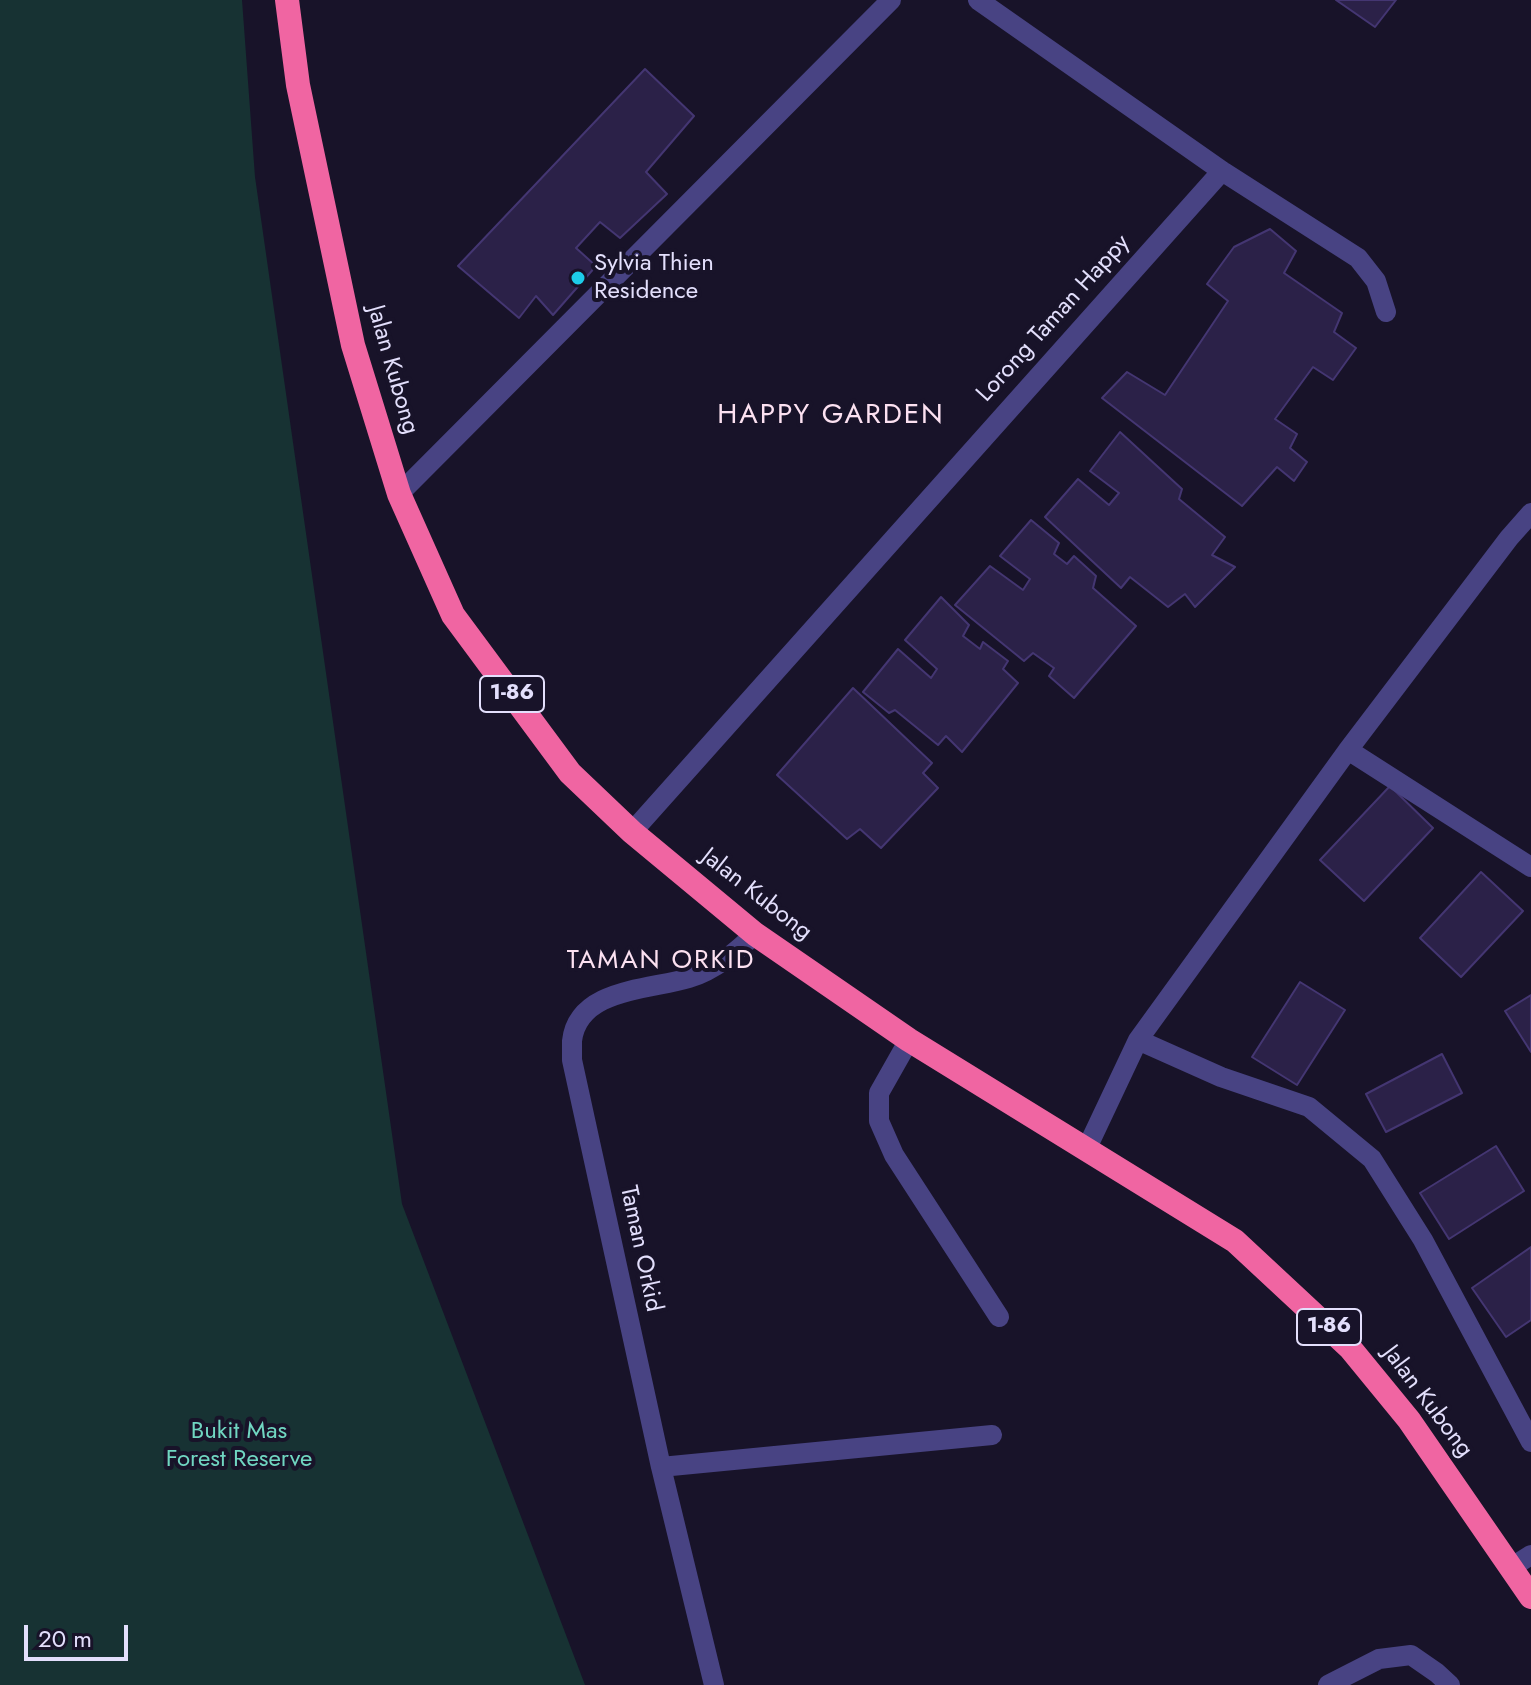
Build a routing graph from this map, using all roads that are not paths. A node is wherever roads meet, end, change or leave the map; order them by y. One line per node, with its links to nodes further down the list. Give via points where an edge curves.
1 (287, 0): 6 (highway, Jalan Kubong / 1-86, via 298,85 353,345)
2 (891, 0): 6 (street)
3 (978, 0): 4 (street)
4 (1222, 171): 5 (street, via 1358,258 1376,281); 9 (street, Lorong Taman Happy)
5 (1386, 312)
6 (399, 494): 9 (highway, Jalan Kubong / 1-86, via 453,615 570,773)
7 (1531, 513): 8 (street)
8 (1348, 750): 10 (street); 13 (street)
9 (632, 832): 11 (highway, Jalan Kubong / 1-86)
10 (1531, 867)
11 (755, 934): 12 (highway, Jalan Kubong / 1-86); 18 (street, Taman Orkid, via 730,958 691,977 594,1004 572,1039 572,1060)
12 (909, 1040): 14 (highway, Jalan Kubong / 1-86); 15 (street, via 879,1093 879,1121 894,1155)
13 (1138, 1040): 14 (street); 17 (street, via 1221,1077 1309,1107 1372,1159 1423,1240)
14 (1087, 1148): 19 (highway, Jalan Kubong / 1-86, via 1235,1241 1350,1348)
15 (999, 1317)
16 (992, 1435): 18 (street)
17 (1531, 1442)
18 (661, 1467): 21 (street, Taman Orkid)
19 (1521, 1561): 20 (highway, Jalan Kubong / 1-86)
20 (1531, 1597)
21 (714, 1685)
22 (1328, 1685): 23 (street, via 1379,1659 1411,1655)
23 (1450, 1685)

